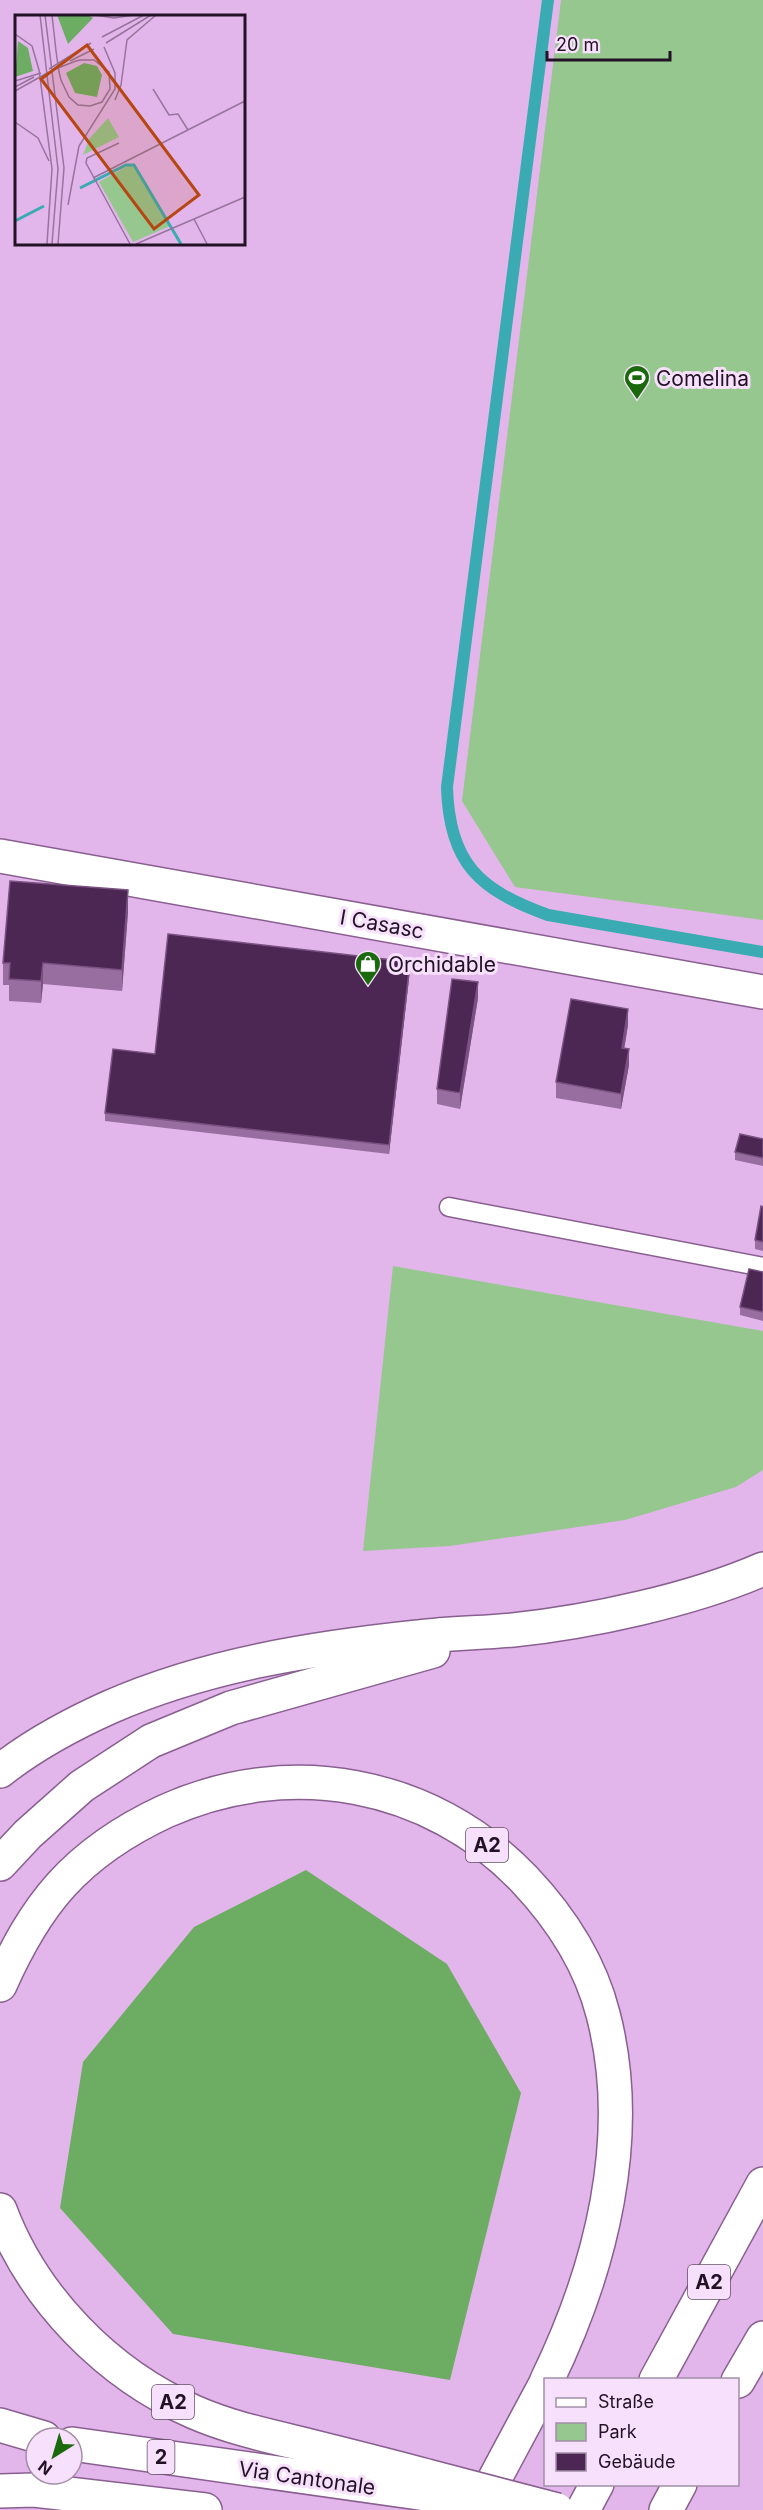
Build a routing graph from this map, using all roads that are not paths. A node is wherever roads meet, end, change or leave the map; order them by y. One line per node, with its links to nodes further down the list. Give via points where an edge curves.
1 (0, 856): 2 (main road, I Casasc)
2 (763, 992)
3 (449, 1207): 4 (lane)
4 (763, 1267)
5 (763, 1569): 6 (main road, via 664,1600)
6 (513, 1630): 7 (main road, via 341,1646 265,1659 172,1683 84,1719); 8 (main road, via 231,1708 152,1741 82,1786 27,1833)
7 (0, 1771)
8 (0, 1864)
9 (0, 1985): 13 (main road, A2, via 29,1927 51,1896 82,1865 129,1830 210,1794 270,1783 339,1784 398,1798 482,1841 534,1890 572,1940 591,1978 611,2057 614,2146 608,2199 584,2291)
10 (763, 2184): 14 (main road, A2)
11 (0, 2210): 20 (main road, A2, via 14,2242 48,2298 98,2350 146,2385 194,2412)
12 (763, 2338): 15 (main road)
13 (548, 2378)
14 (657, 2378)
15 (739, 2379)
16 (544, 2385): 25 (main road, A2)
17 (0, 2426): 18 (main road)
18 (24, 2433)
19 (84, 2445): 20 (main road, Via Cantonale / 2)
20 (423, 2484): 26 (main road, Via Cantonale / 2, bridge); 27 (main road, A2, bridge)
21 (596, 2486): 28 (main road)
22 (679, 2486): 29 (main road)
23 (0, 2491): 24 (main road, 2, via 34,2490)
24 (205, 2510)
25 (478, 2510)
26 (543, 2510)
27 (557, 2510)
28 (583, 2510)
29 (666, 2510)

